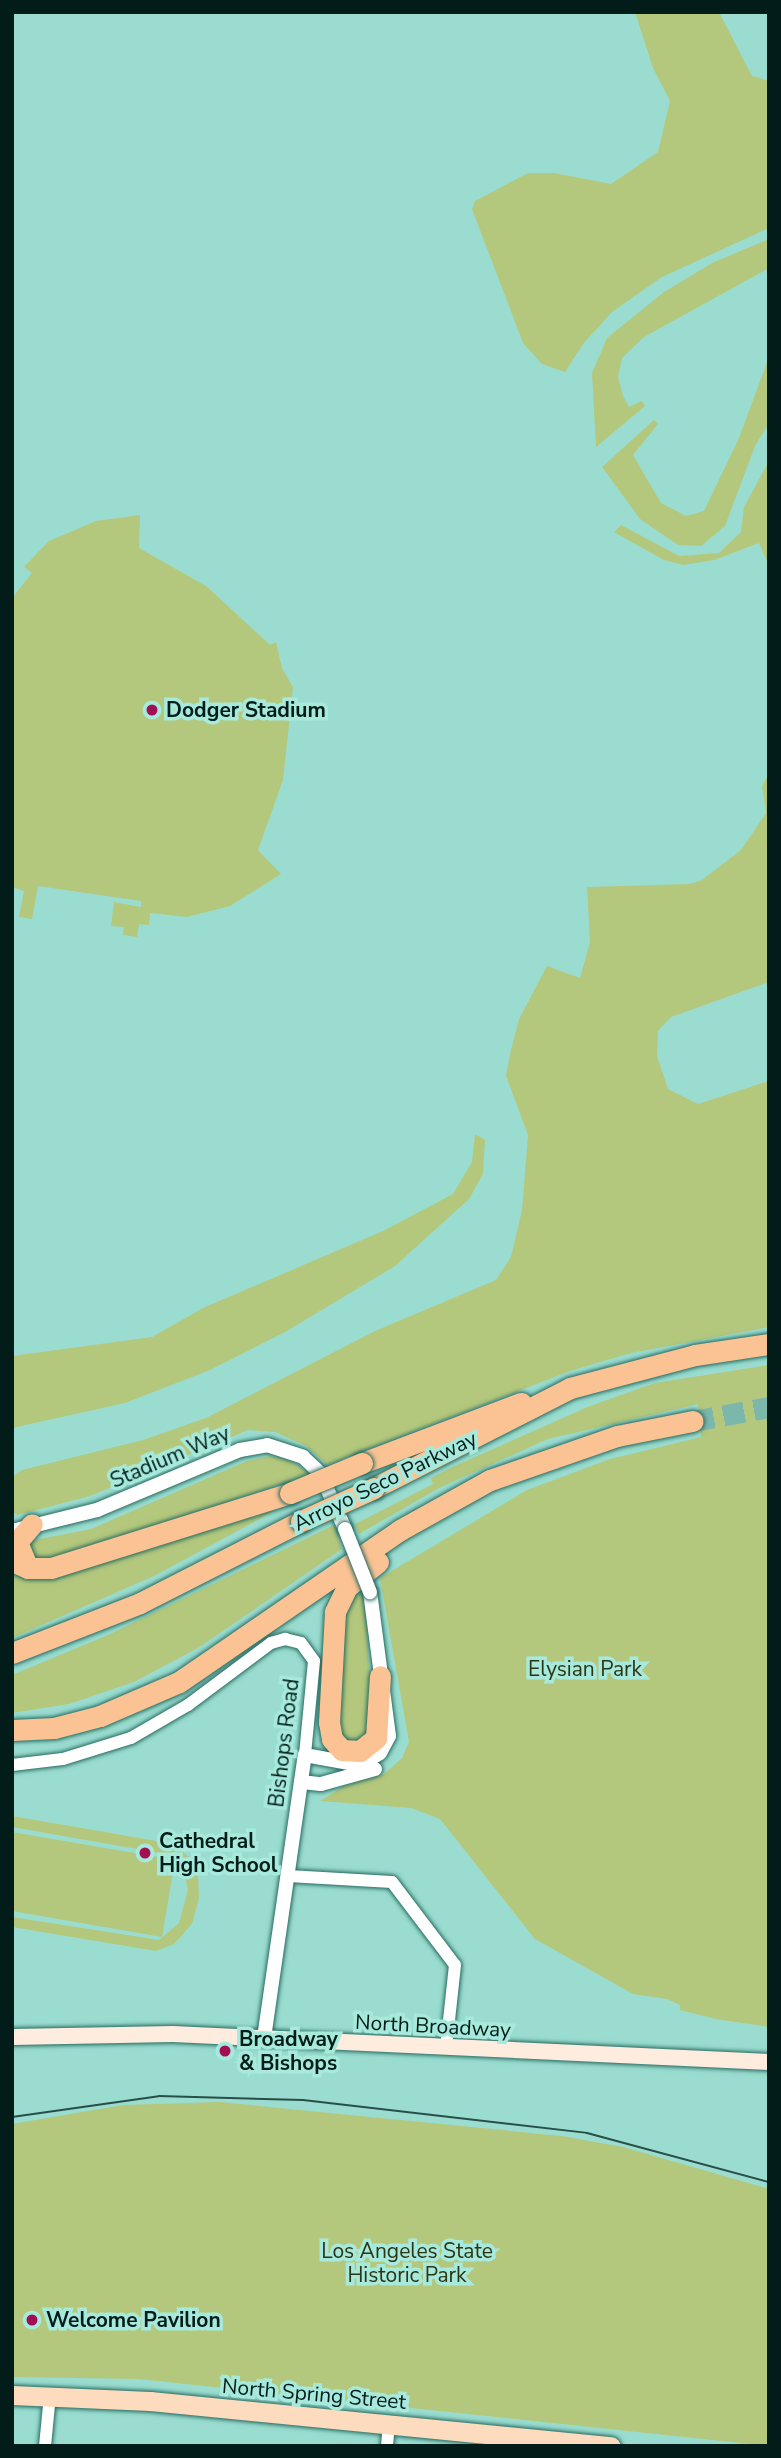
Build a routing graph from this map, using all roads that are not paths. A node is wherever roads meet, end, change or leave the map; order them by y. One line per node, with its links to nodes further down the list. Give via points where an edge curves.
1 (769, 1344): 2 (highway, Arroyo Seco Parkway, via 695,1355)
2 (570, 1388): 6 (highway, bridge, via 474,1418 232,1515 51,1568); 7 (highway, Arroyo Seco Parkway, bridge, via 374,1488)
3 (693, 1421): 4 (highway, via 617,1436)
4 (545, 1458): 11 (highway, via 370,1567 343,1594 335,1612 329,1722 332,1739 342,1750 360,1752 376,1738); 12 (highway, via 444,1503 179,1682 134,1704)
5 (19, 1526): 6 (highway); 8 (street, Stadium Way, bridge, via 97,1510 240,1450 267,1445 303,1457 320,1473 370,1591)
6 (20, 1565)
7 (68, 1634): 9 (highway, Arroyo Seco Parkway); 10 (highway)
8 (378, 1641): 11 (street, Stadium Way, via 374,1649); 17 (street, Stadium Way, via 384,1647 398,1718 395,1748 367,1773 321,1784)
9 (12, 1653)
10 (12, 1663)
11 (380, 1676): 15 (street, Stadium Way, via 390,1724 380,1753 353,1766)
12 (54, 1728): 13 (highway); 14 (highway)
13 (12, 1730)
14 (12, 1742)
15 (305, 1755): 16 (street, Bishops Road, via 314,1661 301,1643 278,1640 146,1731 88,1753); 17 (street, Bishops Road)
16 (12, 1765)
17 (301, 1782): 18 (street, Bishops Road)
18 (288, 1876): 20 (street, Bishops Road); 21 (street, via 392,1882 455,1965)
19 (12, 2037): 20 (main road, North Broadway)
20 (264, 2038): 21 (main road, North Broadway)
21 (446, 2048): 22 (main road, North Broadway)
22 (769, 2063)
23 (12, 2395): 24 (main road, North Spring Street)
24 (50, 2395): 25 (main road, North Spring Street); 26 (street)
25 (389, 2423): 27 (street); 28 (main road, North Spring Street)
26 (45, 2446)
27 (387, 2446)
28 (611, 2446)

